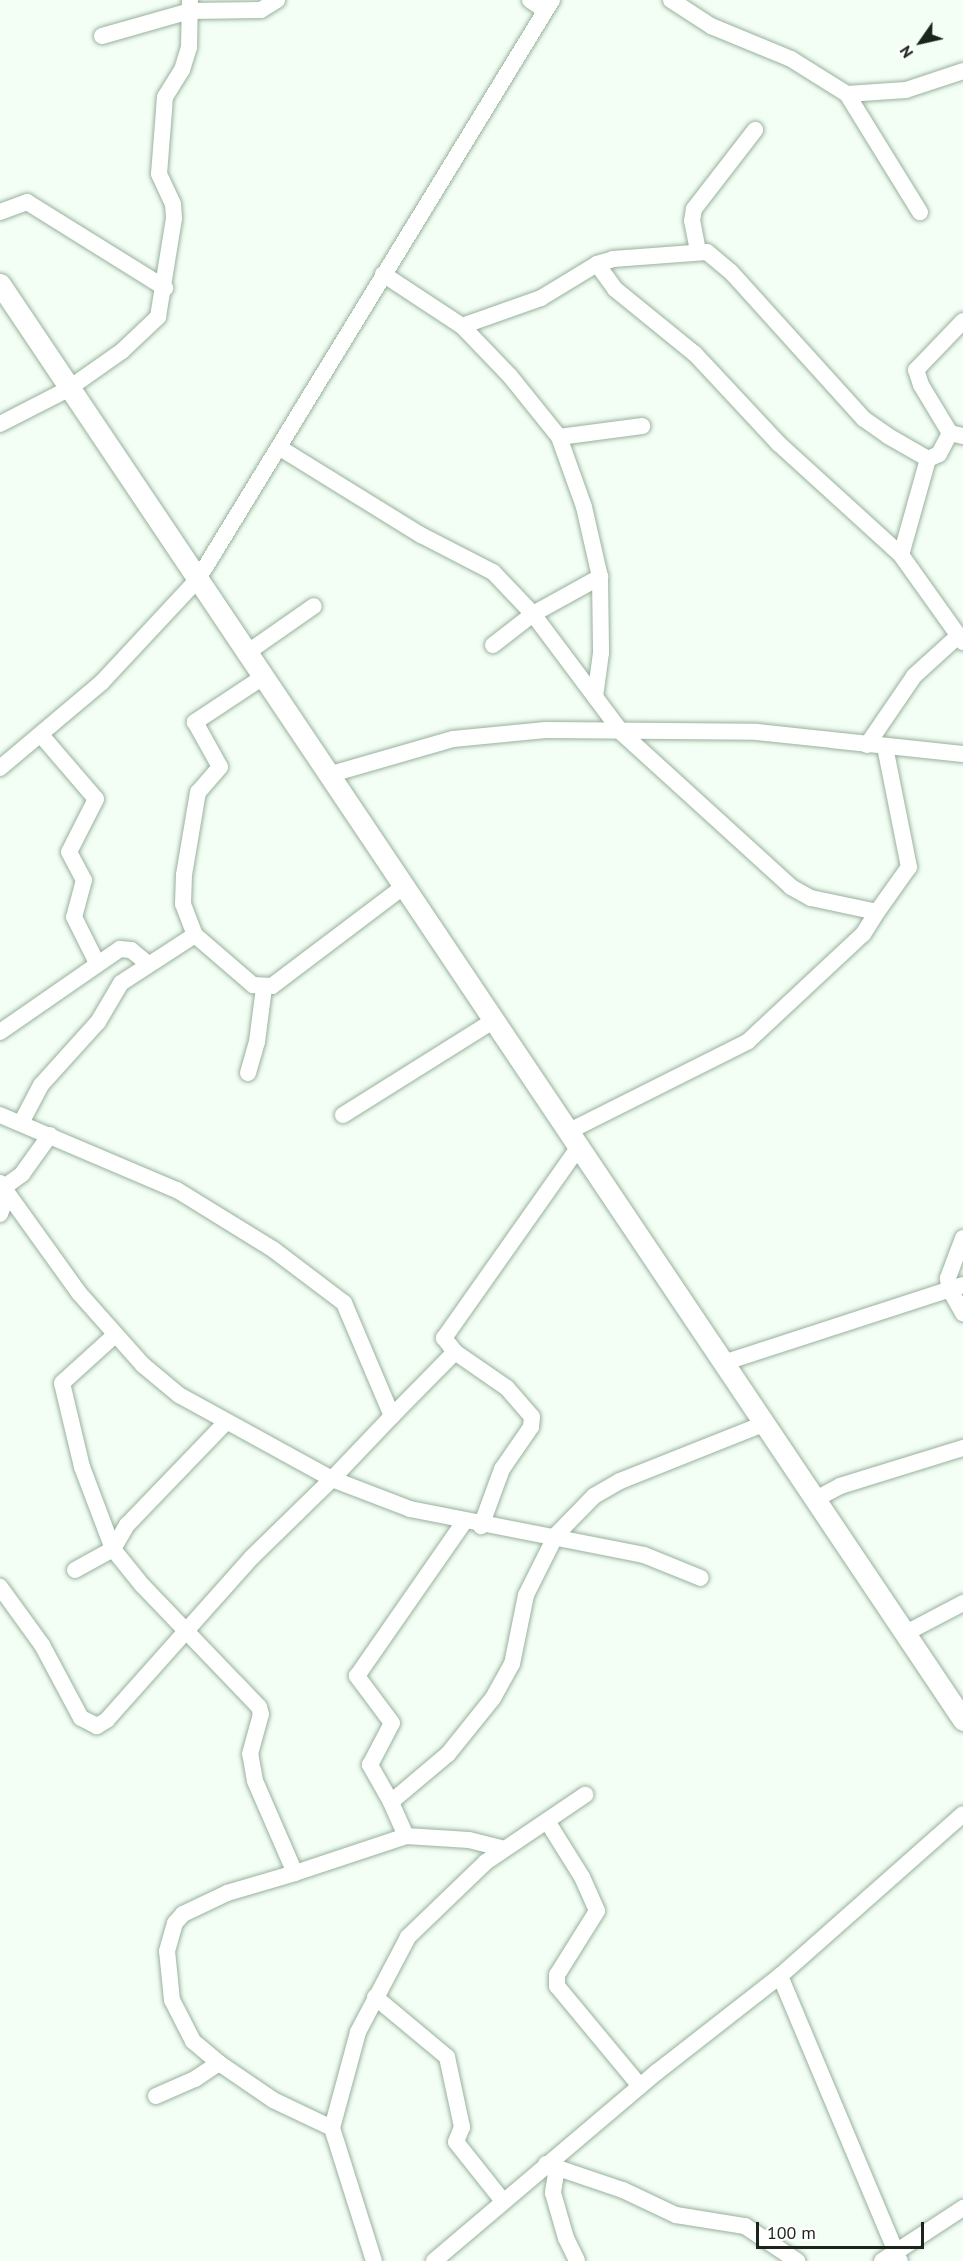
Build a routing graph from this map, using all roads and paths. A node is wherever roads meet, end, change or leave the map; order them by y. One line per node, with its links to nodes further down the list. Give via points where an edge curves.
1 (277, 0): 5 (street, via 261,10)
2 (530, 0): 4 (street)
3 (671, 0): 8 (street, via 711,26 791,59)
4 (548, 5): 14 (street)
5 (190, 6): 6 (street); 16 (street, via 186,61 170,85 164,110 159,174 173,204 174,218 164,262)
6 (102, 36)
7 (963, 71): 8 (street, via 906,90)
8 (847, 94): 11 (street)
9 (756, 130): 12 (street, via 694,209 692,221)
10 (0, 212): 16 (street, via 27,202)
11 (920, 212)
12 (698, 250): 13 (street); 25 (street, via 707,252 731,272 864,419)
13 (597, 264): 18 (street, via 541,298); 26 (street, via 615,289 695,354 778,443)
14 (383, 274): 18 (street); 24 (street)
15 (0, 284): 19 (main road)
16 (165, 288): 19 (street, via 158,317 143,333)
17 (963, 321): 22 (street, via 916,370 921,385)
18 (462, 326): 23 (street, via 517,383)
19 (68, 388): 20 (street); 28 (main road)
20 (0, 424)
21 (642, 426): 23 (street)
22 (956, 434): 25 (street, via 939,454)
23 (559, 437): 27 (street, via 584,507)
24 (280, 448): 28 (street); 30 (street, via 421,535 494,572)
25 (928, 459): 26 (street)
26 (901, 555): 31 (street)
27 (600, 577): 30 (street); 35 (street, via 601,653)
28 (198, 579): 33 (main road); 37 (street, via 102,682)
29 (314, 606): 33 (street)
30 (533, 614): 32 (street); 35 (street)
31 (960, 639): 38 (street, via 914,676)
32 (493, 645)
33 (248, 652): 34 (main road)
34 (263, 677): 42 (main road); 45 (street, via 195,722 220,767 198,792 184,875 183,904)
35 (595, 697): 36 (street)
36 (622, 733): 38 (street, via 757,732); 42 (street, via 489,733 431,745); 44 (street, via 790,887 811,898)
37 (41, 735): 41 (street); 46 (street, via 96,800 69,852 84,880 75,917)
38 (867, 745): 39 (street)
39 (885, 747): 40 (street); 44 (street, via 909,867)
40 (963, 754)
41 (0, 768)
42 (328, 775): 43 (main road)
43 (403, 887): 48 (street, via 282,981); 49 (main road)
44 (877, 912): 56 (street, via 863,934 747,1042)
45 (195, 935): 47 (street); 48 (street, via 253,985)
46 (97, 963): 47 (street, via 125,948); 50 (street)
47 (148, 964): 54 (street, via 121,983 98,1022 41,1084)
48 (264, 987): 51 (street, via 257,1042)
49 (493, 1021): 53 (street); 56 (main road)
50 (0, 1032)
51 (248, 1073)
52 (0, 1115): 54 (street)
53 (343, 1115)
54 (21, 1123): 55 (street)
55 (50, 1135): 57 (street, via 22,1174); 65 (street, via 177,1190 274,1250 335,1296 349,1310)
56 (572, 1140): 63 (street, via 444,1338); 64 (main road)
57 (3, 1189): 58 (street); 62 (street)
58 (0, 1214)
59 (963, 1238): 60 (street, via 950,1270)
60 (956, 1286): 61 (street); 64 (street)
61 (963, 1313)
62 (115, 1335): 66 (street, via 179,1395); 74 (street, via 65,1378 61,1387 82,1467)
63 (455, 1352): 65 (street); 72 (street, via 507,1388 532,1417 531,1427 502,1469)
64 (723, 1363): 67 (main road)
65 (392, 1416): 69 (street)
66 (226, 1422): 69 (street); 74 (street, via 127,1524)
67 (763, 1424): 70 (main road); 73 (street, via 620,1481 594,1496)
68 (963, 1448): 70 (street, via 849,1483)
69 (332, 1479): 71 (street, via 410,1509); 79 (street, via 252,1557)
70 (814, 1500): 80 (main road)
71 (464, 1522): 72 (street); 83 (street, via 357,1676 392,1723 370,1765)
72 (481, 1526): 73 (street)
73 (556, 1535): 76 (street, via 644,1555); 83 (street, via 526,1595 512,1664 493,1698 448,1754)
74 (113, 1549): 75 (street); 79 (street)
75 (75, 1570)
76 (701, 1578)
77 (0, 1587): 79 (street, via 35,1633 81,1718 88,1724 97,1726 107,1720)
78 (963, 1603): 80 (street)
79 (186, 1630): 88 (street, via 259,1707 261,1714 250,1754 255,1781)
80 (904, 1634): 81 (main road)
81 (963, 1720)
82 (585, 1795): 85 (street)
83 (391, 1802): 86 (street)
84 (963, 1814): 89 (street)
85 (547, 1821): 87 (street); 92 (street, via 582,1877 597,1911 557,1975 557,1986)
86 (406, 1836): 87 (street, via 469,1840); 88 (street)
87 (504, 1849): 90 (street, via 408,1937)
88 (295, 1873): 91 (street, via 227,1893 183,1914 175,1923 168,1951 171,2000 193,2041)
89 (780, 1976): 92 (street); 98 (street)
90 (375, 1996): 94 (street, via 351,2053); 96 (street, via 447,2057 462,2127 456,2142)
91 (219, 2063): 93 (street, via 195,2079); 94 (street, via 273,2100)
92 (640, 2086): 95 (street)
93 (156, 2096)
94 (332, 2128): 99 (street)
95 (552, 2165): 96 (street); 101 (street, via 553,2193 566,2238); 102 (street, via 623,2190 676,2215 745,2226)
96 (503, 2201): 100 (street)
97 (963, 2208): 98 (street)
98 (899, 2255): 103 (street)
99 (374, 2261)
100 (434, 2261)
101 (578, 2261)
102 (797, 2261)
103 (882, 2261)

